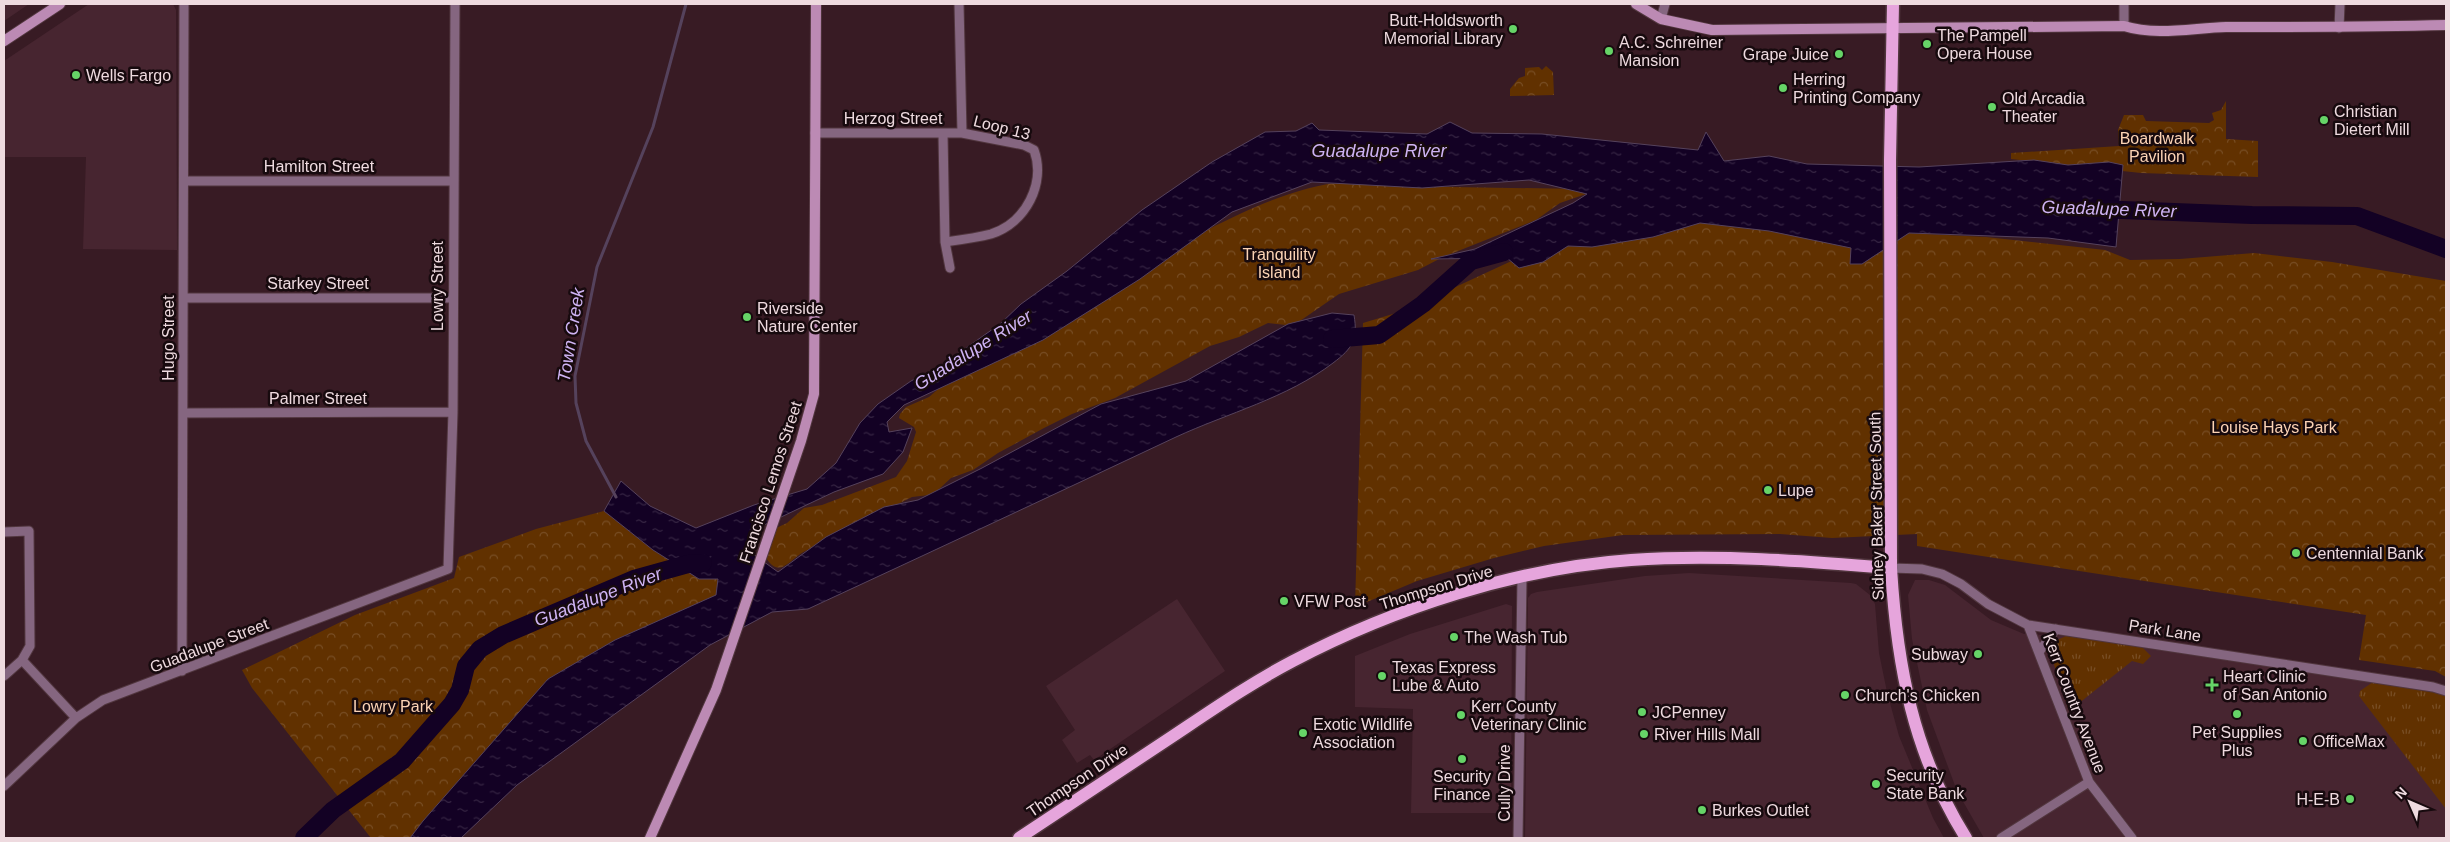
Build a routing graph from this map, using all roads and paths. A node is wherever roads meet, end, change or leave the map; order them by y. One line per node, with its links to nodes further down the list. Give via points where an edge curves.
1 (60, 4): 16 (street)
2 (184, 4): 20 (street, Hugo Street)
3 (455, 4): 21 (street, Lowry Street)
4 (816, 4): 17 (street, Francisco Lemos Street)
5 (959, 4): 18 (street, Herzog Street)
6 (1636, 4): 11 (street)
7 (1665, 4): 11 (street)
8 (1893, 4): 15 (main road, Sidney Baker Street South)
9 (2124, 4): 13 (street)
10 (2340, 4): 14 (street)
11 (1661, 18): 15 (street, via 1712,30)
12 (2446, 25): 14 (street)
13 (2124, 26): 14 (street, via 2140,31 2225,27); 15 (street)
14 (2339, 28)
15 (1893, 29): 29 (main road, Sidney Baker Street South, via 1890,160)
16 (4, 41)
17 (815, 133): 19 (street, Herzog Street); 42 (street, Francisco Lemos Street, via 814,394 724,666 692,749)
18 (962, 133): 19 (street, Herzog Street); 22 (street, Loop 13, via 1024,145 1034,150 1037,184 1030,203 1009,225 991,234)
19 (943, 134): 22 (street)
20 (184, 181): 21 (street, Hamilton Street); 24 (street, Hugo Street)
21 (454, 181): 25 (street, Lowry Street)
22 (945, 242): 23 (street)
23 (950, 268)
24 (183, 298): 25 (street, Starkey Street); 27 (street, Hugo Street)
25 (452, 298): 26 (street, Lowry Street)
26 (453, 412): 27 (street, Palmer Street); 30 (street, Lowry Street)
27 (183, 413): 36 (street, Hugo Street)
28 (4, 532): 35 (street, via 29,532 30,646)
29 (1891, 568): 31 (main road, Thompson Drive, via 1795,560 1694,557 1628,560); 32 (street, Park Lane, via 1942,574); 45 (main road, Sidney Baker Street South, via 1894,624 1907,697 1932,770)
30 (448, 569): 36 (street, Guadalupe Street)
31 (1522, 578): 43 (main road, Thompson Drive, via 1442,598 1353,632 1292,662 1216,708); 44 (street, Cully Drive)
32 (2028, 625): 33 (street, Park Lane); 34 (street, Kerr Country Avenue)
33 (2056, 629): 34 (street); 38 (street, Park Lane)
34 (2039, 652): 40 (street, Kerr Country Avenue)
35 (22, 660): 37 (street); 39 (street)
36 (182, 671): 39 (street, Guadalupe Street, via 103,700)
37 (4, 676)
38 (2446, 691)
39 (76, 718): 41 (street, Guadalupe Street)
40 (2089, 782): 46 (street); 47 (street, Kerr Country Avenue)
41 (4, 786)
42 (650, 838)
43 (1019, 838)
44 (1518, 838)
45 (1966, 838)
46 (2002, 838)
47 (2132, 838)

